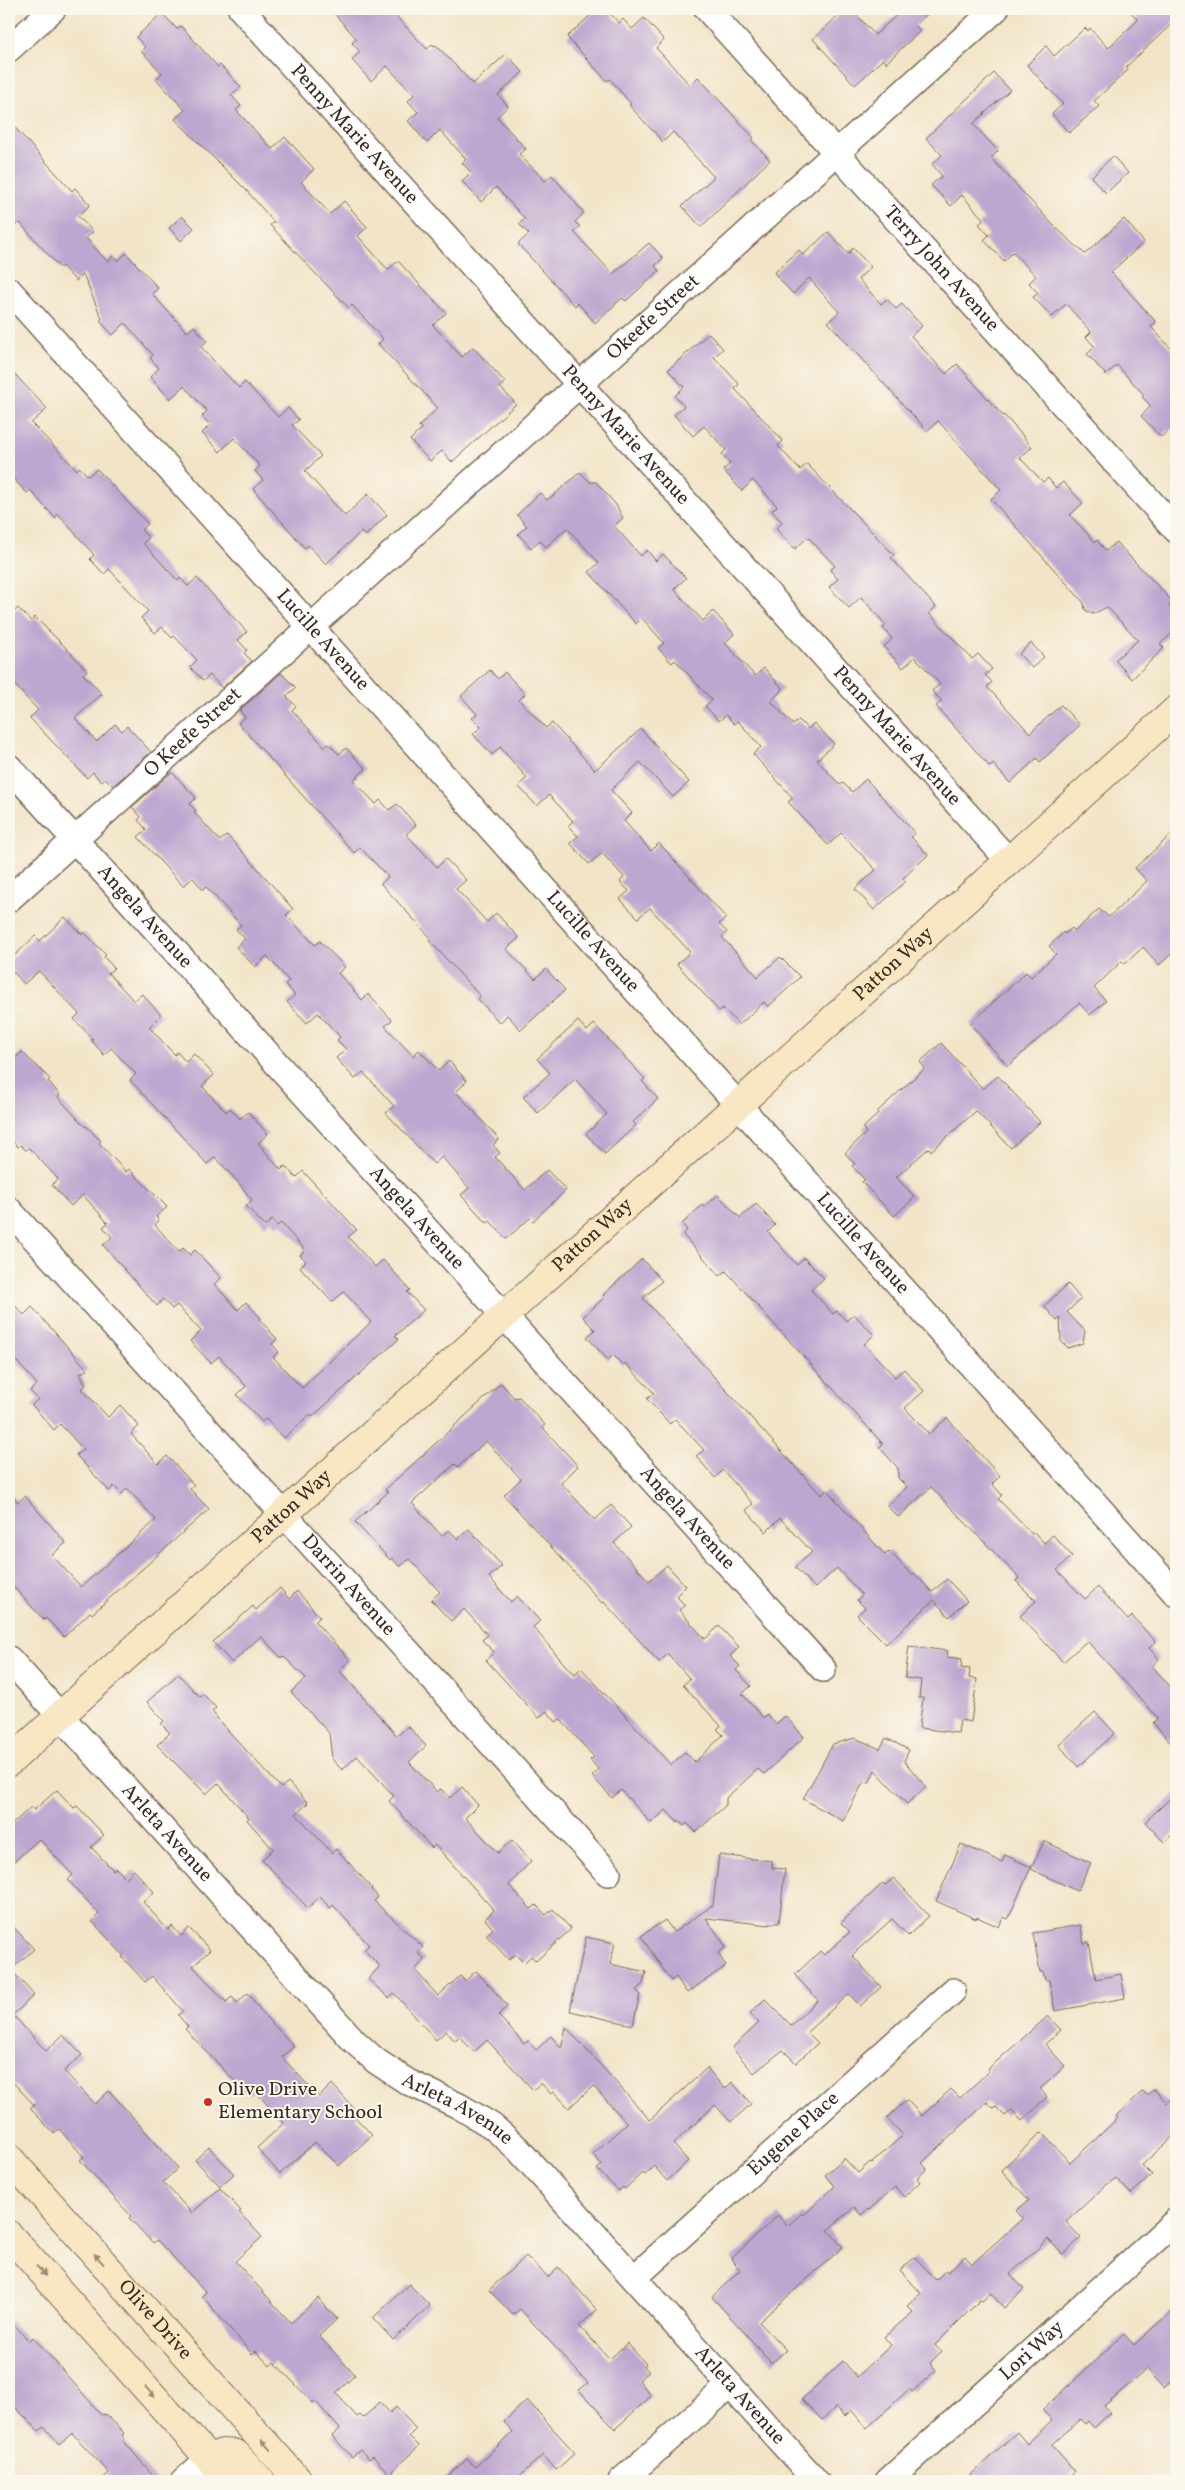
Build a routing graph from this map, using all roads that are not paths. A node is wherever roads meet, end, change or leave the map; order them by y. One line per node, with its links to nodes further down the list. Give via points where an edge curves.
1 (53, 9): 5 (street)
2 (241, 9): 8 (street, Penny Marie Avenue)
3 (707, 9): 6 (street, Terry John Avenue)
4 (996, 9): 6 (street, Okeefe Street)
5 (9, 49)
6 (836, 153): 8 (street, Okeefe Street); 9 (street, Terry John Avenue)
7 (9, 290): 10 (street, Lucille Avenue)
8 (580, 384): 10 (street, Okeefe Street); 14 (street, Penny Marie Avenue)
9 (1176, 530)
10 (310, 627): 13 (street, O Keefe Street); 16 (street, Lucille Avenue)
11 (1176, 710): 14 (street, Patton Way)
12 (9, 766): 13 (street, Angela Avenue)
13 (75, 840): 15 (street); 18 (street, Angela Avenue)
14 (1009, 861): 16 (street, Patton Way)
15 (9, 899)
16 (738, 1105): 18 (street, Patton Way); 20 (street, Lucille Avenue)
17 (9, 1210): 19 (street, Darrin Avenue)
18 (505, 1316): 19 (street, Patton Way); 22 (street, Angela Avenue)
19 (284, 1515): 23 (street, Patton Way); 25 (street, Darrin Avenue)
20 (1173, 1584)
21 (9, 1659): 23 (street, Arleta Avenue)
22 (824, 1669)
23 (61, 1716): 24 (street, Patton Way); 30 (street, Arleta Avenue, via 354,2042 408,2082 492,2126 517,2148)
24 (9, 1762)
25 (608, 1874)
26 (953, 1991): 30 (street, Eugene Place)
27 (9, 2158): 36 (street, Olive Drive, one-way to 27)
28 (1176, 2221): 39 (street, Lori Way)
29 (9, 2235): 32 (street, one-way to 32)
30 (634, 2278): 31 (street, Arleta Avenue)
31 (730, 2385): 37 (street); 38 (street, Arleta Avenue)
32 (208, 2458): 33 (street); 34 (street); 35 (street, via 223,2453 236,2454)
33 (184, 2481)
34 (229, 2481)
35 (262, 2481)
36 (299, 2481)
37 (621, 2481)
38 (816, 2481)
39 (888, 2481)

